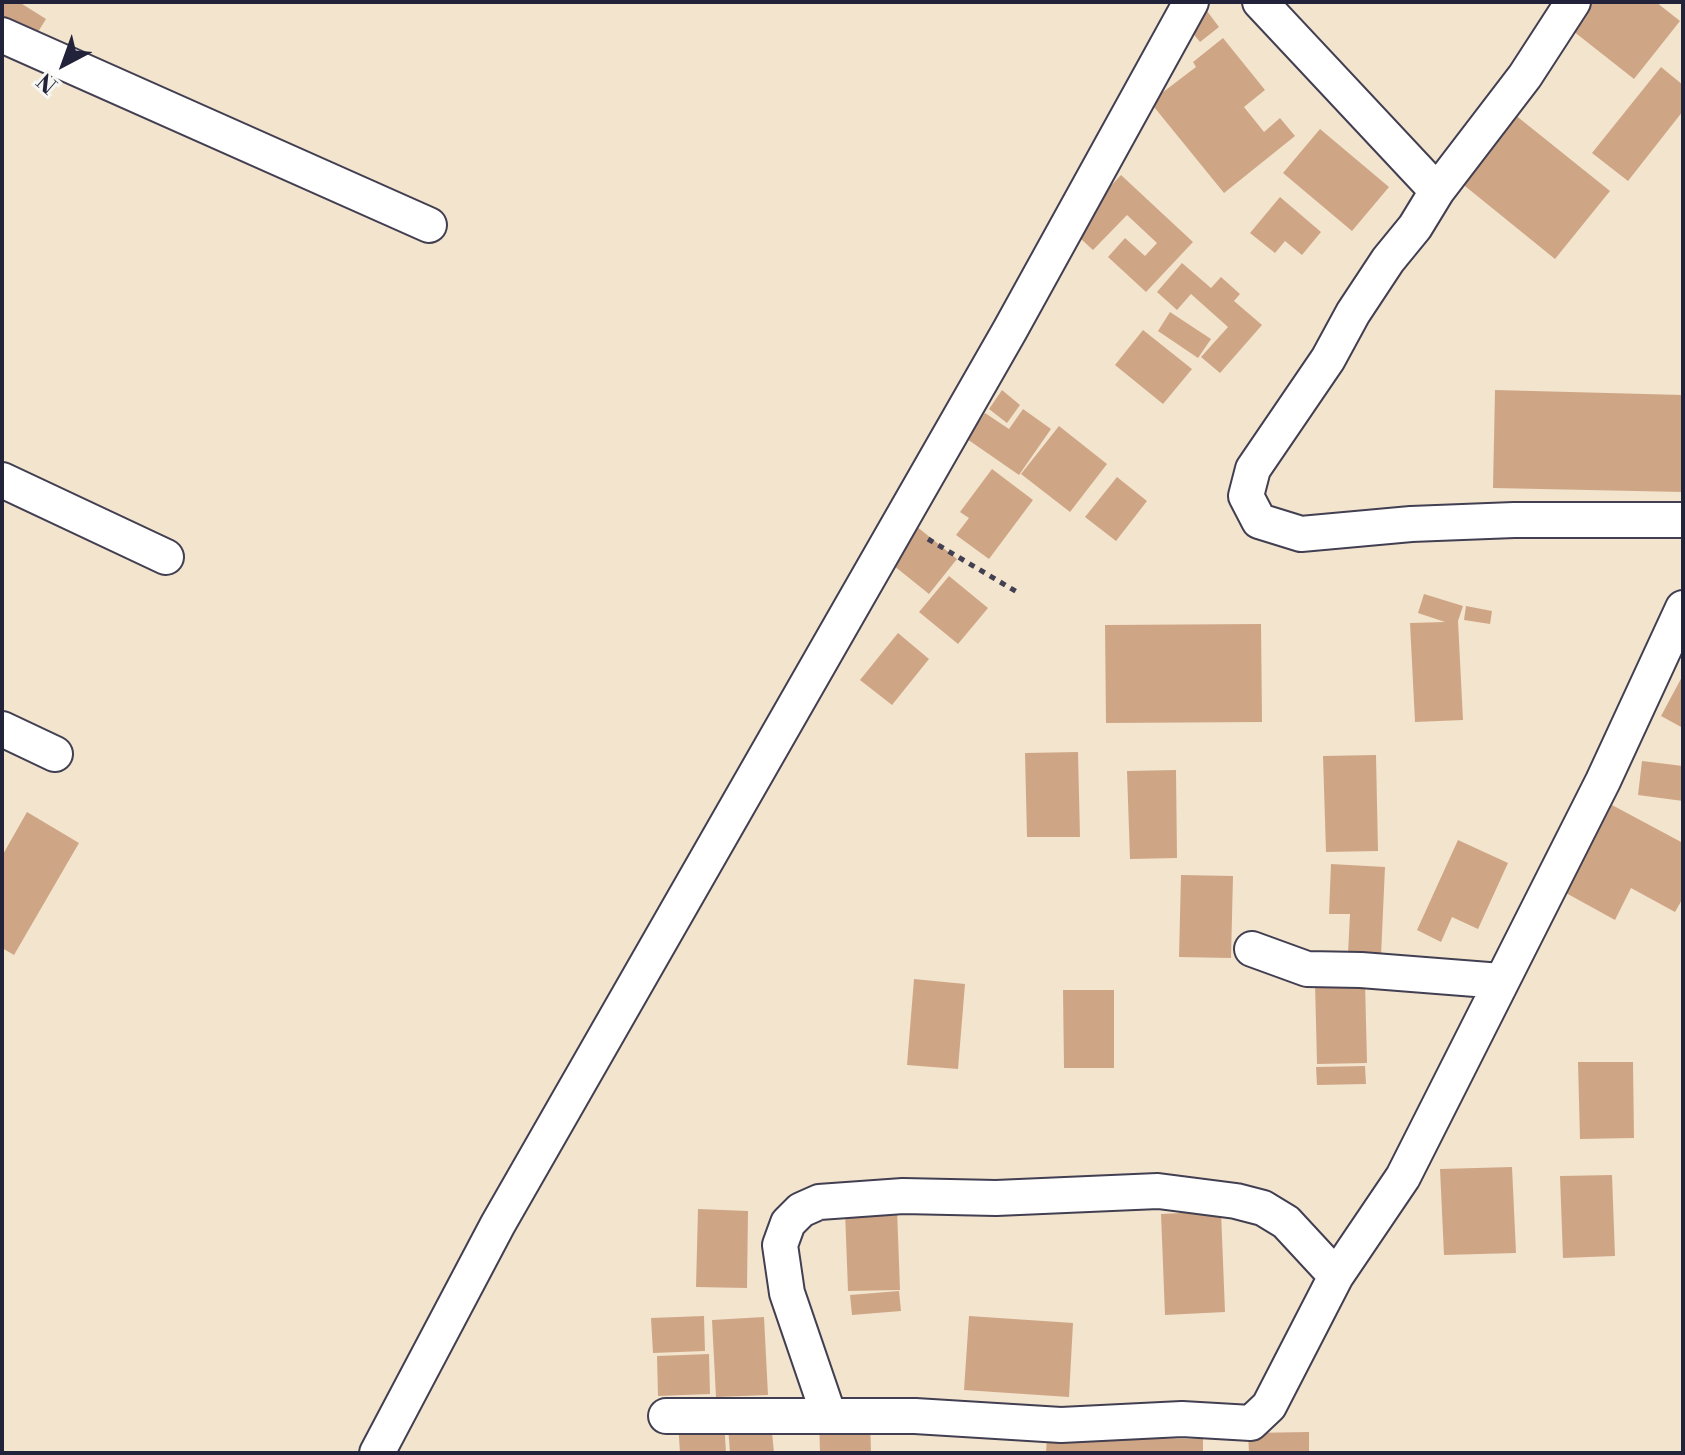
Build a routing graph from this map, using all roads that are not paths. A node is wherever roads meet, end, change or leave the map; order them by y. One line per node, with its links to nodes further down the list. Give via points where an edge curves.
1 (1191, 2): 18 (street, via 1010,330 498,1224)
2 (1260, 2): 5 (street)
3 (1573, 2): 5 (street, via 1525,76)
4 (2, 35): 6 (street)
5 (1437, 191): 8 (street, via 1253,469 1246,496 1259,521 1301,534 1514,520)
6 (429, 225)
7 (2, 480): 9 (street)
8 (1683, 520)
9 (166, 557)
10 (1683, 608): 14 (street)
11 (2, 729): 12 (street)
12 (55, 754)
13 (1252, 949): 14 (street, via 1307,969)
14 (1501, 981): 15 (street, via 1403,1177)
15 (1336, 1276): 17 (street, via 1269,1406 1251,1423 1182,1419 1061,1425); 17 (street, via 1286,1222 1263,1208 1236,1201 1158,1191 819,1202 788,1223 780,1245 787,1293)
16 (666, 1416): 17 (street)
17 (829, 1416)
18 (377, 1453)

